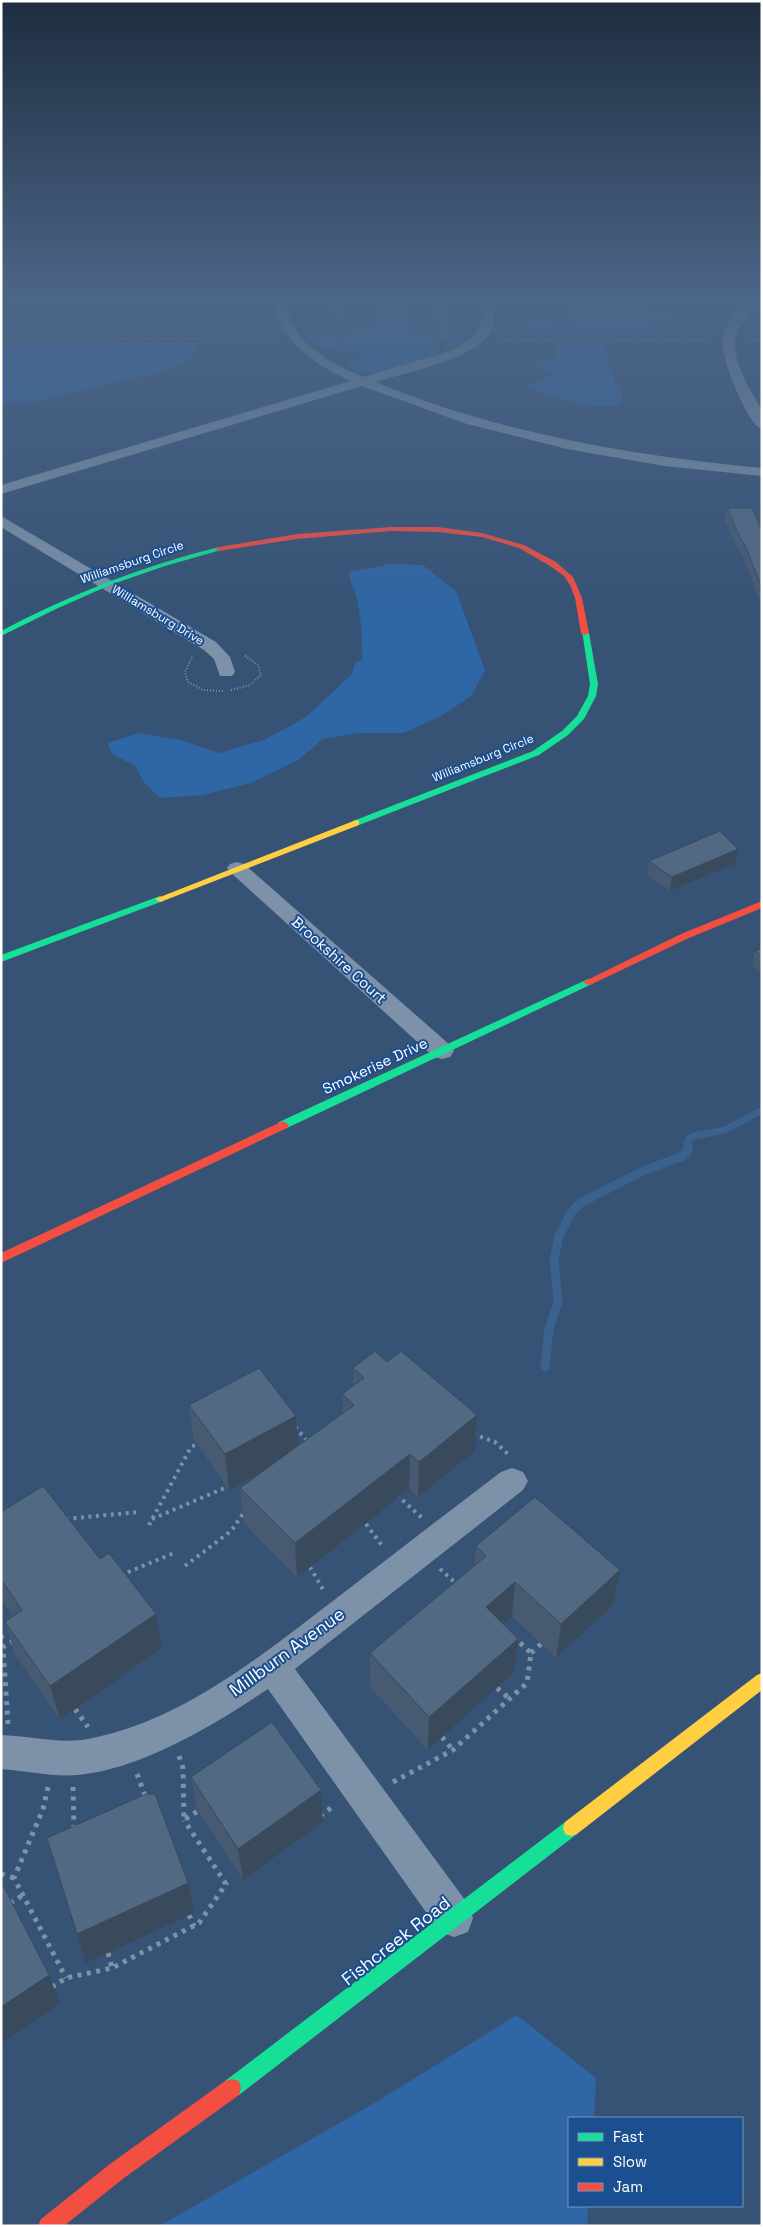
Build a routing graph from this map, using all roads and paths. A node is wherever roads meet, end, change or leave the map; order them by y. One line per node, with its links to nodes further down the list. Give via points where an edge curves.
1 (287, 405): 6 (street)
2 (423, 405): 5 (street, via 545,441 640,459)
3 (752, 405): 4 (street)
4 (762, 425)
5 (762, 472)
6 (1, 490)
7 (1, 520): 8 (street, Williamsburg Drive)
8 (105, 583): 9 (street, Williamsburg Circle); 10 (street, Williamsburg Drive, via 210,646 222,655); 11 (street, Williamsburg Circle, via 179,559 269,540 363,530 469,533 514,543 538,553 570,578 594,684 588,705 572,729 536,753)
9 (1, 634)
10 (226, 672)
11 (237, 868): 13 (street, Williamsburg Circle); 14 (street, Brookshire Court)
12 (762, 904): 14 (street, Smokerise Drive, via 685,936)
13 (1, 959)
14 (442, 1051): 15 (street, Smokerise Drive)
15 (1, 1258)
16 (292, 1423): 19 (path, via 309,1443)
17 (466, 1436): 20 (path, via 470,1433 495,1442)
18 (197, 1444): 25 (path, via 191,1447)
19 (306, 1451)
20 (513, 1470): 28 (street, Millburn Avenue)
21 (227, 1488): 25 (path)
22 (392, 1490): 28 (path)
23 (252, 1510): 30 (path, via 248,1506 231,1531)
24 (138, 1512): 26 (path)
25 (152, 1519): 27 (path)
26 (59, 1521)
27 (149, 1525)
28 (432, 1544): 32 (path); 39 (street, Millburn Avenue)
29 (174, 1553): 31 (path)
30 (185, 1566)
31 (111, 1579)
32 (465, 1592)
33 (509, 1632): 38 (path)
34 (1, 1635): 37 (path)
35 (19, 1637): 37 (path)
36 (541, 1644): 38 (path)
37 (2, 1645): 47 (path)
38 (531, 1653): 42 (path, via 527,1683)
39 (273, 1666): 43 (street, Millburn Avenue); 49 (street)
40 (762, 1680): 59 (street, Fishcreek Road)
41 (497, 1688): 42 (path)
42 (510, 1699): 46 (path)
43 (170, 1727): 45 (street, Millburn Avenue); 52 (path, via 183,1768)
44 (442, 1737): 46 (path)
45 (127, 1744): 48 (street, Millburn Avenue, via 88,1756); 50 (path)
46 (453, 1750): 49 (path)
47 (6, 1752): 48 (street, Millburn Avenue)
48 (63, 1757): 53 (path); 55 (path)
49 (366, 1796): 59 (street)
50 (149, 1807)
51 (198, 1811): 52 (path)
52 (184, 1820): 60 (path, via 226,1884)
53 (74, 1832)
54 (1, 1874): 55 (path)
55 (14, 1878): 56 (path)
56 (23, 1895): 57 (path); 63 (path)
57 (10, 1903)
58 (189, 1915): 60 (path)
59 (454, 1918): 65 (street, Fishcreek Road)
60 (194, 1926): 62 (path)
61 (108, 1953): 62 (path)
62 (112, 1968): 63 (path)
63 (66, 1978): 64 (path)
64 (52, 1987)
65 (48, 2226)

